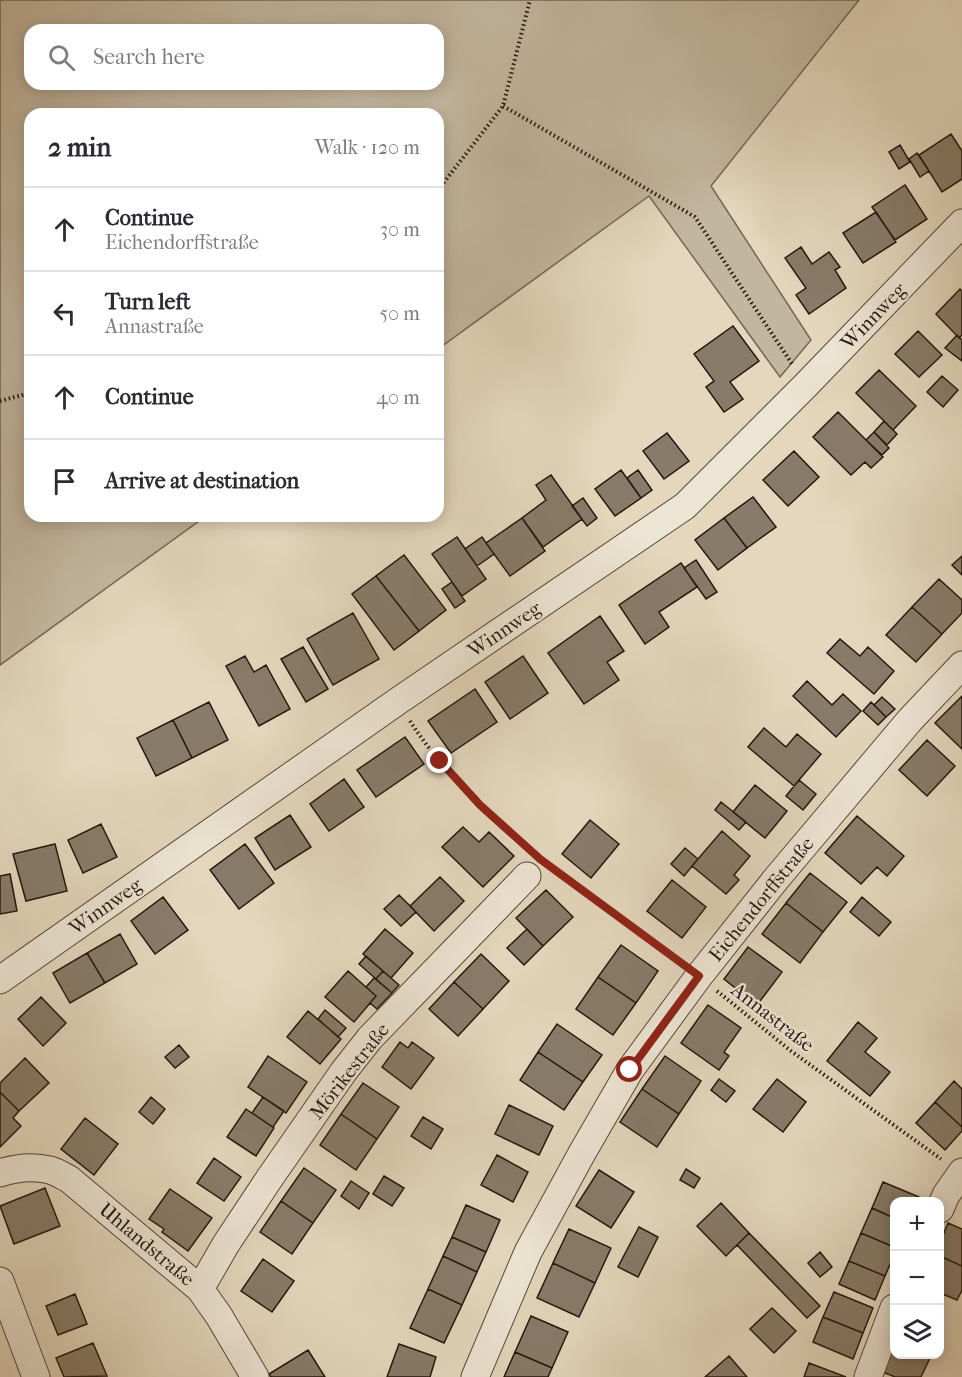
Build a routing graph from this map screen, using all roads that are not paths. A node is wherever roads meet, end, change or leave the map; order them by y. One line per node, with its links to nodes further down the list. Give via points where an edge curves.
1 (962, 223): 4 (street, Winnweg, via 685,506)
2 (962, 665): 13 (street, Eichendorffstraße, via 776,879 630,1070 528,1252)
3 (536, 864): 9 (street, Mörikestraße, via 370,1038 269,1179)
4 (0, 980)
5 (0, 1173): 9 (street, Uhlandstraße, via 34,1168 69,1179)
6 (961, 1173): 7 (street)
7 (944, 1199)
8 (0, 1281): 11 (street)
9 (200, 1289): 12 (street, Uhlandstraße)
10 (890, 1319): 14 (street)
11 (36, 1377)
12 (255, 1377)
13 (475, 1377)
14 (868, 1377)

